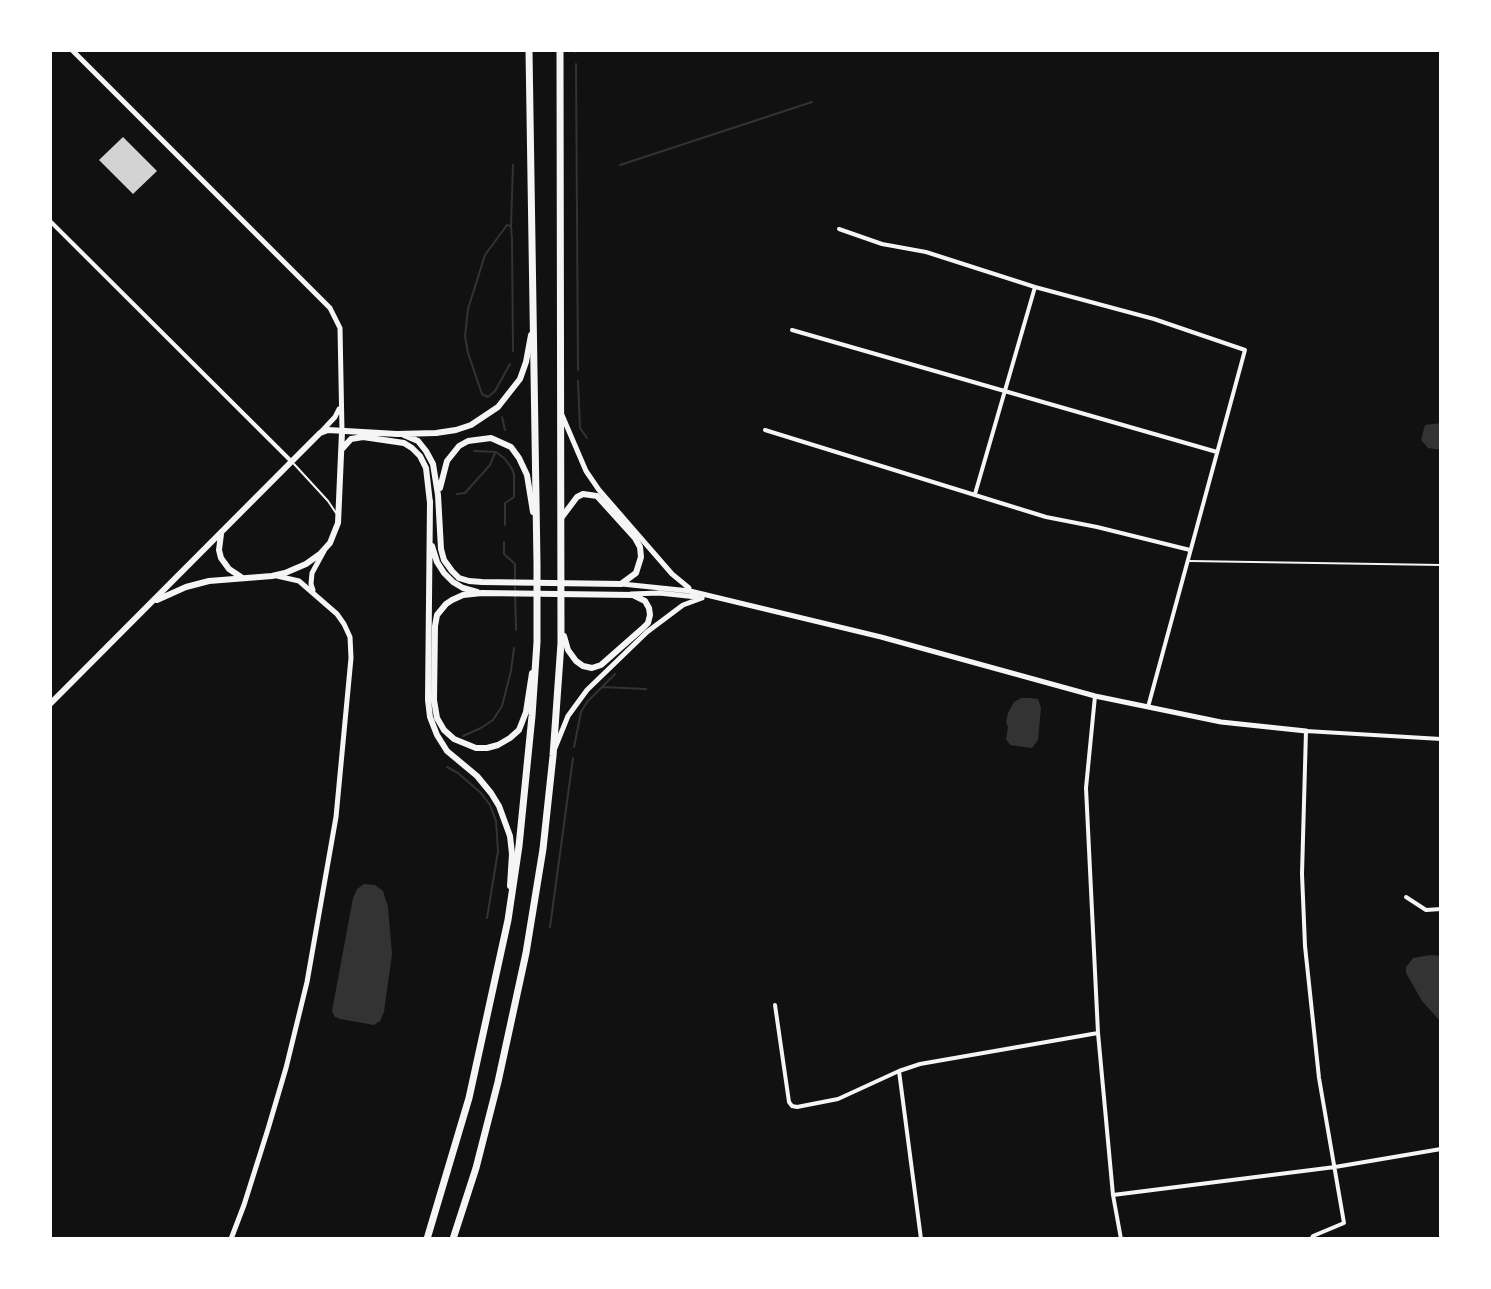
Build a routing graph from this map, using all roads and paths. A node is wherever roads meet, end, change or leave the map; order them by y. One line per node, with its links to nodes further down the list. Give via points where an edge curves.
1 (72, 50): 10 (street, via 330,308 340,328)
2 (529, 50): 6 (highway)
3 (560, 50): 11 (highway)
4 (50, 221): 18 (street)
5 (839, 229): 7 (street)
6 (533, 283): 14 (main road, via 526,362 498,407 456,430); 28 (highway)
7 (1035, 287): 9 (street); 17 (street, via 1245,350)
8 (792, 330): 9 (street)
9 (1004, 391): 17 (street); 19 (street)
10 (341, 404): 13 (street); 15 (street)
11 (561, 412): 22 (highway); 36 (street, via 599,490 672,574)
12 (765, 430): 19 (street)
13 (342, 432): 14 (main road); 15 (main road, via 328,430); 16 (main road)
14 (397, 434): 20 (main road, via 418,441 426,451)
15 (317, 436): 18 (main road)
16 (342, 449): 21 (main road, via 351,439 363,437 404,443 426,468); 23 (main road)
17 (1217, 452): 26 (street)
18 (291, 461): 23 (lane, via 328,501); 24 (main road)
19 (975, 494): 26 (street, via 1046,517)
20 (438, 495): 28 (main road, via 447,461 459,446 491,438 511,447 527,475); 32 (main road, via 441,549 459,578)
21 (430, 501): 33 (main road, via 437,562 453,582); 48 (main road, via 430,717 447,751 477,776 506,821 512,854)
22 (561, 517): 32 (main road, via 583,494 604,501 640,547 636,573); 38 (highway)
23 (338, 523): 25 (main road)
24 (226, 528): 31 (main road, via 219,542 221,558 229,569); 37 (main road)
25 (326, 548): 30 (main road, via 297,569); 34 (street, via 311,580)
26 (1190, 550): 27 (street)
27 (1187, 561): 29 (lane); 42 (street)
28 (537, 564): 39 (highway)
29 (1441, 565)
30 (272, 576): 31 (main road); 34 (street, via 292,578)
31 (249, 578): 37 (main road, via 197,584)
32 (621, 584): 36 (street)
33 (482, 593): 35 (main road); 39 (main road, via 463,595 437,615 434,700 437,718 454,739 487,748 519,730)
34 (316, 594): 55 (street, via 343,621 351,646 336,817 299,1016)
35 (621, 595): 36 (street); 38 (main road, via 645,601 648,623 592,668 568,650)
36 (701, 596): 40 (street, via 881,637); 45 (street, via 647,632 587,690 561,729)
37 (145, 608): 41 (main road)
38 (561, 612): 45 (highway)
39 (537, 642): 48 (highway)
40 (1095, 696): 42 (street); 50 (street, via 1086,788)
41 (50, 704)
42 (1148, 707): 43 (street)
43 (1306, 731): 44 (street); 53 (street, via 1305,946)
44 (1441, 739)
45 (553, 756): 57 (highway, via 526,953 498,1082)
46 (1406, 897): 47 (street, via 1426,910)
47 (1441, 909)
48 (508, 920): 56 (highway, via 469,1098)
49 (775, 1005): 51 (street, via 792,1106 838,1099)
50 (1098, 1033): 51 (street); 54 (street)
51 (899, 1071): 58 (street)
52 (1441, 1149): 53 (street)
53 (1335, 1167): 54 (street); 60 (street, via 1344,1223)
54 (1113, 1195): 59 (street)
55 (231, 1239)
56 (427, 1239)
57 (453, 1239)
58 (921, 1239)
59 (1121, 1239)
60 (1311, 1239)

